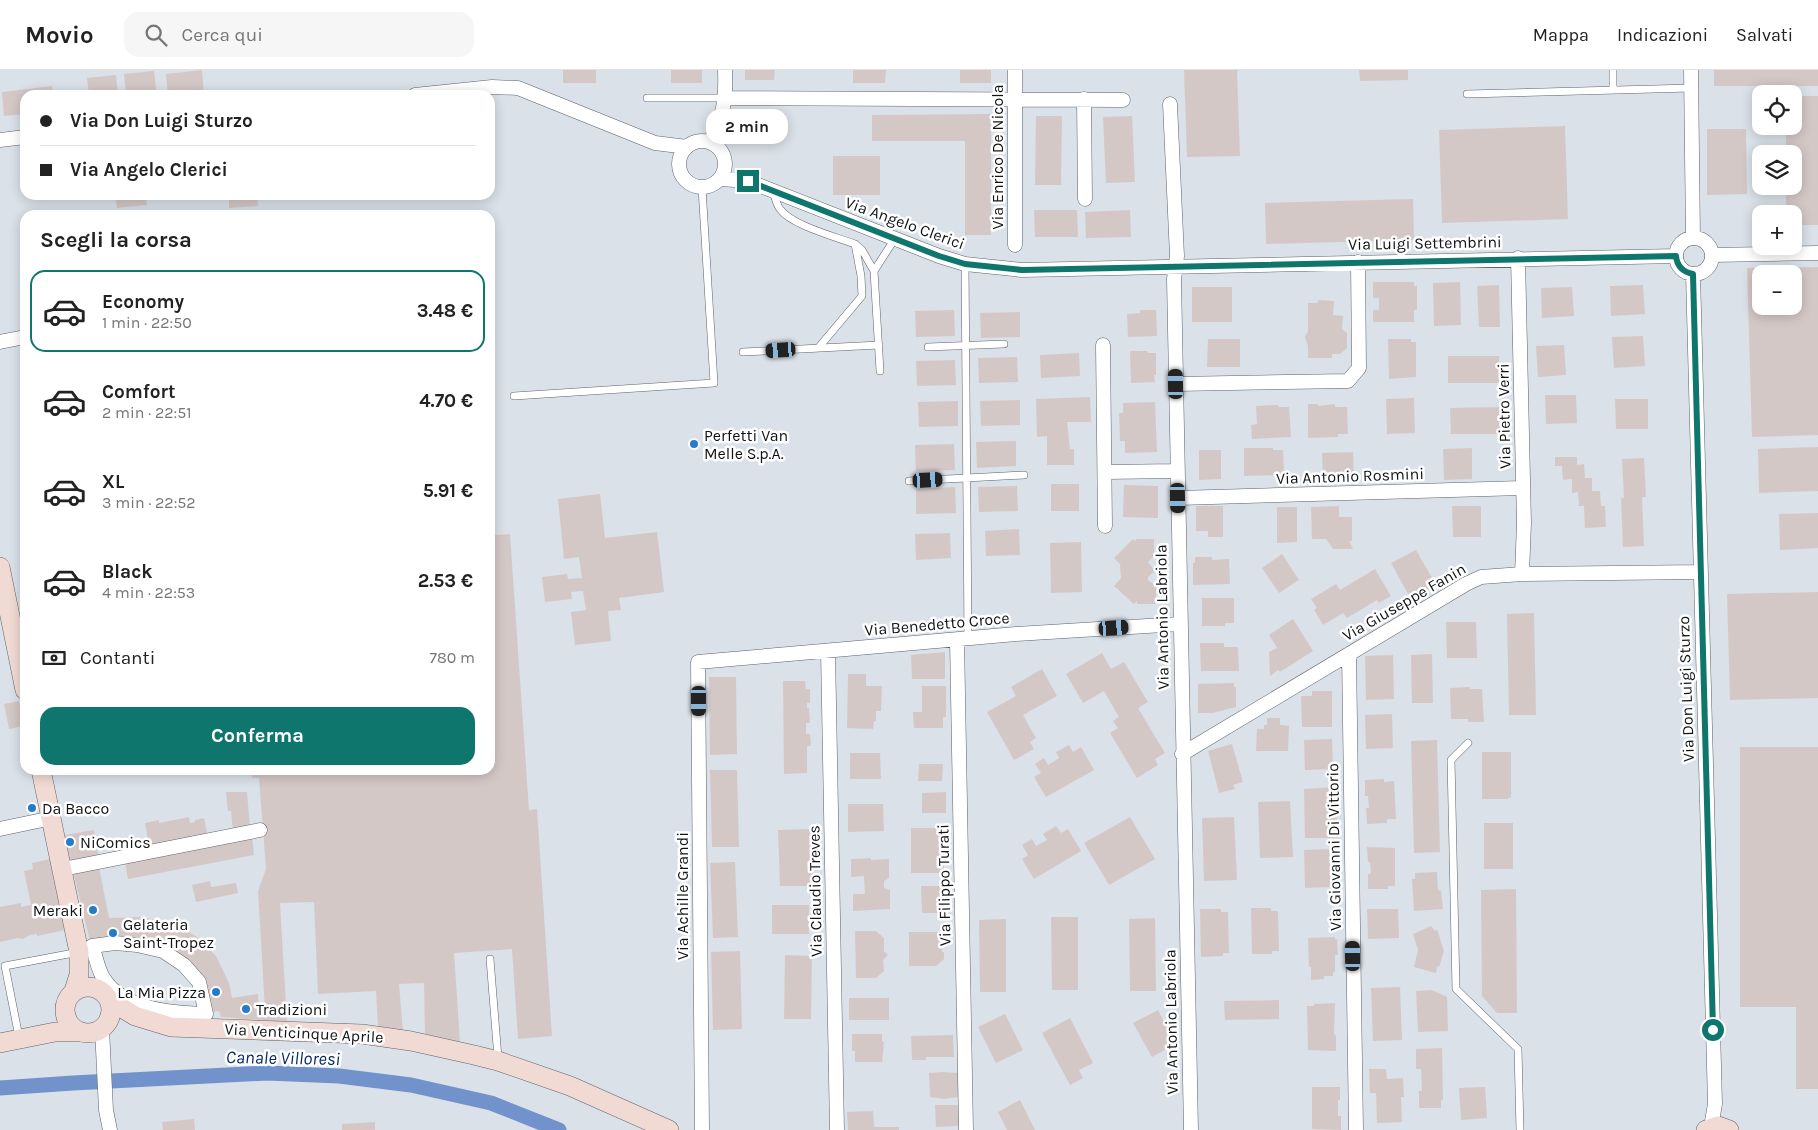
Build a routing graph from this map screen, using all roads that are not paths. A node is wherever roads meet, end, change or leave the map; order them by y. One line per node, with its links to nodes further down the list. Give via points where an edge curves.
1 (725, 70): 10 (street)
2 (1015, 70): 11 (street, Via Enrico De Nicola)
3 (1613, 70): 7 (lane)
4 (1691, 70): 5 (street)
5 (1691, 88): 7 (lane); 27 (street)
6 (463, 90): 18 (street, via 518,88)
7 (1614, 90): 8 (lane)
8 (1467, 94)
9 (647, 98): 10 (lane)
10 (725, 98): 11 (street); 17 (street, via 721,119)
11 (1014, 99): 12 (street); 30 (street, Via Enrico De Nicola)
12 (1084, 99): 13 (street); 26 (street)
13 (1123, 100)
14 (1170, 104): 37 (street, Via Antonio Labriola)
15 (20, 138): 16 (street)
16 (0, 140)
17 (710, 142): 19 (street, via 698,141); 21 (street, via 721,150)
18 (655, 143): 19 (street); 20 (street)
19 (687, 146): 20 (street)
20 (679, 162): 24 (street, via 682,177)
21 (726, 162): 22 (street); 23 (street, Via Angelo Clerici)
22 (720, 179): 23 (street, Via Angelo Clerici); 24 (street)
23 (748, 181): 25 (street, Via Angelo Clerici)
24 (702, 188): 51 (lane, via 714,383)
25 (773, 190): 28 (street, Via Angelo Clerici); 29 (lane, via 778,207 790,218)
26 (1085, 199)
27 (1694, 238): 32 (street, via 1704,241); 33 (street, via 1683,241)
28 (894, 240): 36 (street, Via Angelo Clerici); 38 (lane)
29 (855, 244): 38 (lane); 46 (lane, via 862,296)
30 (1014, 245)
31 (1818, 253): 32 (street)
32 (1712, 255): 39 (street, via 1704,270)
33 (1676, 256): 34 (street, Via Luigi Settembrini, via 1617,252); 39 (street, via 1685,272)
34 (1518, 258): 35 (street, Via Luigi Settembrini); 57 (street, Via Pietro Verri)
35 (1358, 262): 37 (street, Via Luigi Settembrini); 50 (street, via 1359,368 1348,381)
36 (965, 264): 37 (street, Via Angelo Clerici, via 1022,270); 45 (lane)
37 (1175, 266): 50 (street, Via Antonio Labriola)
38 (874, 271): 43 (lane)
39 (1693, 274): 61 (street, Via Don Luigi Sturzo)
40 (20, 338): 41 (street)
41 (0, 342)
42 (1004, 344): 45 (lane)
43 (879, 345): 46 (lane); 49 (lane)
44 (1103, 345): 53 (street)
45 (965, 346): 47 (lane); 55 (lane)
46 (819, 347): 48 (lane)
47 (928, 347)
48 (743, 352)
49 (880, 371)
50 (1176, 384): 52 (street, Via Antonio Labriola)
51 (514, 396)
52 (1177, 471): 53 (street); 58 (street, Via Antonio Labriola)
53 (1105, 472): 59 (street)
54 (1024, 475): 55 (lane)
55 (967, 478): 56 (lane); 65 (lane)
56 (909, 481)
57 (1522, 488): 58 (street, Via Antonio Rosmini); 62 (street, Via Pietro Verri)
58 (1178, 498): 64 (street, Via Antonio Labriola)
59 (1105, 526)
60 (0, 566): 63 (street)
61 (1700, 572): 62 (street, Via Giuseppe Fanin); 89 (street, Via Don Luigi Sturzo)
62 (1522, 574): 67 (street, Via Giuseppe Fanin, via 1481,577)
63 (3, 601): 69 (street)
64 (1180, 624): 65 (street, Via Benedetto Croce); 71 (street, Via Antonio Labriola)
65 (962, 639): 66 (street, Via Benedetto Croce); 94 (street, Via Filippo Turati)
66 (828, 651): 68 (street, Via Benedetto Croce); 93 (street, Via Claudio Treves)
67 (1349, 654): 71 (street, Via Giuseppe Fanin); 96 (street, Via Giovanni Di Vittorio)
68 (698, 662): 92 (street, Via Achille Grandi)
69 (20, 670)
70 (1468, 743): 97 (lane, via 1451,760 1456,989 1518,1049)
71 (1182, 754): 95 (street, Via Antonio Labriola)
72 (43, 775): 73 (street)
73 (52, 818): 74 (street); 76 (street)
74 (0, 830)
75 (260, 830): 76 (street)
76 (63, 869): 77 (street)
77 (86, 949): 77 (street, via 104,979 124,1000 170,1012 206,1014 199,982 184,964 163,951 115,943); 79 (street); 80 (street); 86 (lane, via 5,966)
78 (490, 959): 88 (lane)
79 (74, 991): 80 (street, via 89,987); 81 (street)
80 (103, 994): 82 (street, Via Venticinque Aprile); 84 (street, via 111,1013)
81 (64, 1011): 83 (street, via 68,1023); 85 (street)
82 (135, 1016): 84 (street, Via Venticinque Aprile); 88 (street, Via Venticinque Aprile, via 171,1027 194,1029 362,1034 411,1041)
83 (77, 1032): 84 (street); 85 (street)
84 (105, 1032): 90 (street, via 106,1110)
85 (41, 1034): 86 (street)
86 (19, 1040): 87 (street)
87 (0, 1043)
88 (498, 1061): 91 (street, Via Venticinque Aprile, via 570,1086)
89 (1717, 1129)
90 (110, 1130)
91 (669, 1130)
92 (702, 1130)
93 (837, 1130)
94 (966, 1130)
95 (1191, 1130)
96 (1356, 1130)
97 (1520, 1130)

